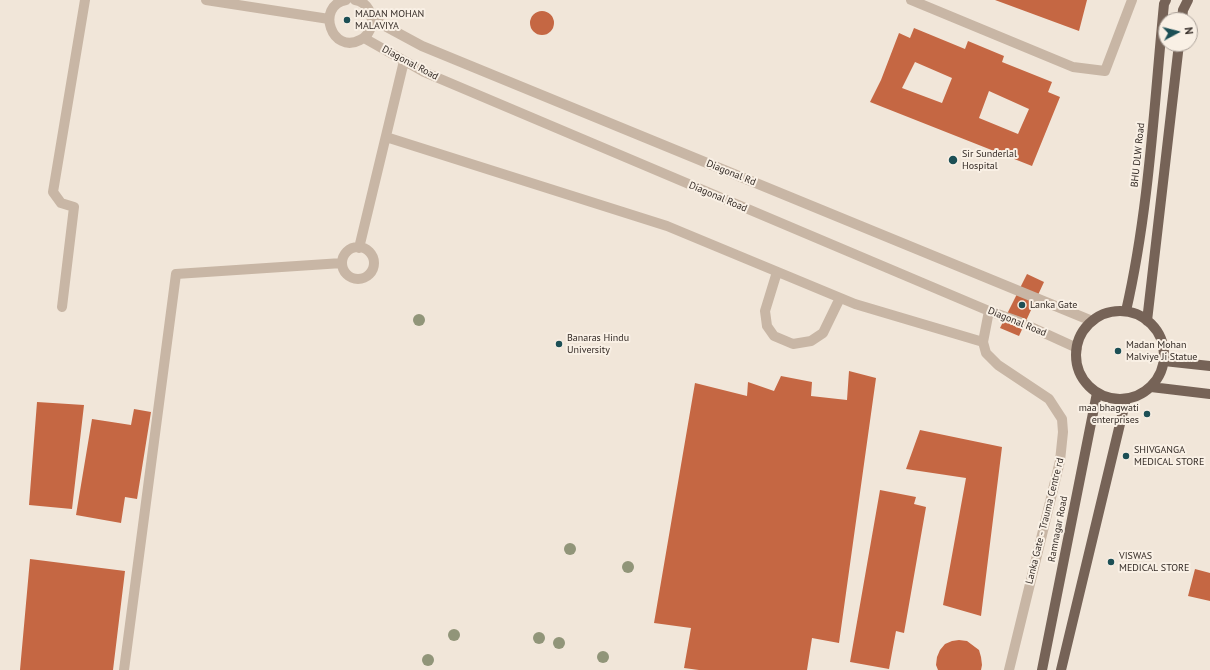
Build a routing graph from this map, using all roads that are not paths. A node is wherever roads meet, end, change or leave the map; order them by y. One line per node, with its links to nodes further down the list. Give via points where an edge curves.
1 (85, 0): 23 (lane, via 53,192 61,203 74,207)
2 (206, 0): 13 (lane)
3 (346, 0): 9 (lane)
4 (355, 0): 10 (lane)
5 (911, 0): 11 (lane)
6 (1132, 0): 11 (lane, via 1105,71 1073,67)
7 (1166, 0): 25 (main road, BHU DLW Road, via 1144,212 1135,274)
8 (1188, 0): 12 (main road)
9 (336, 3): 13 (lane)
10 (367, 3): 14 (lane)
11 (926, 3)
12 (1183, 12)
13 (329, 19): 15 (lane, via 337,38 351,42)
14 (372, 19): 15 (lane, via 372,26); 26 (lane, Diagonal Rd, via 422,46)
15 (364, 38): 17 (lane, Diagonal Road)
16 (1178, 52): 27 (main road)
17 (404, 61): 18 (lane); 24 (lane, Diagonal Road, via 424,72)
18 (386, 137): 19 (lane); 21 (lane, via 667,226)
19 (359, 248): 20 (lane, via 354,248 346,254); 20 (lane, via 369,252 374,262 368,276 353,278 345,272)
20 (342, 263): 36 (lane, via 176,274)
21 (777, 272): 22 (lane); 22 (lane, via 765,311 767,326 774,336 793,344 811,341 823,333)
22 (840, 298): 28 (lane)
23 (62, 307)
24 (989, 311): 28 (lane); 29 (lane, Diagonal Road)
25 (1126, 311): 26 (main road, via 1108,313); 27 (main road, via 1138,314)
26 (1092, 321): 29 (main road, via 1080,338)
27 (1147, 321): 30 (main road, via 1161,338)
28 (983, 342): 37 (lane, Lanka Gate - Trauma Centre rd, via 986,353 998,365 1049,399 1062,418 1064,432 1060,461)
29 (1077, 348): 33 (main road, via 1076,361 1080,373)
30 (1164, 361): 31 (main road); 32 (main road)
31 (1210, 366)
32 (1151, 387): 34 (main road); 35 (main road, via 1135,397)
33 (1097, 393): 35 (main road, via 1111,398); 38 (main road, Ramnagar Road)
34 (1210, 394)
35 (1126, 399): 39 (main road)
36 (124, 670)
37 (1009, 670)
38 (1042, 670)
39 (1061, 670)

